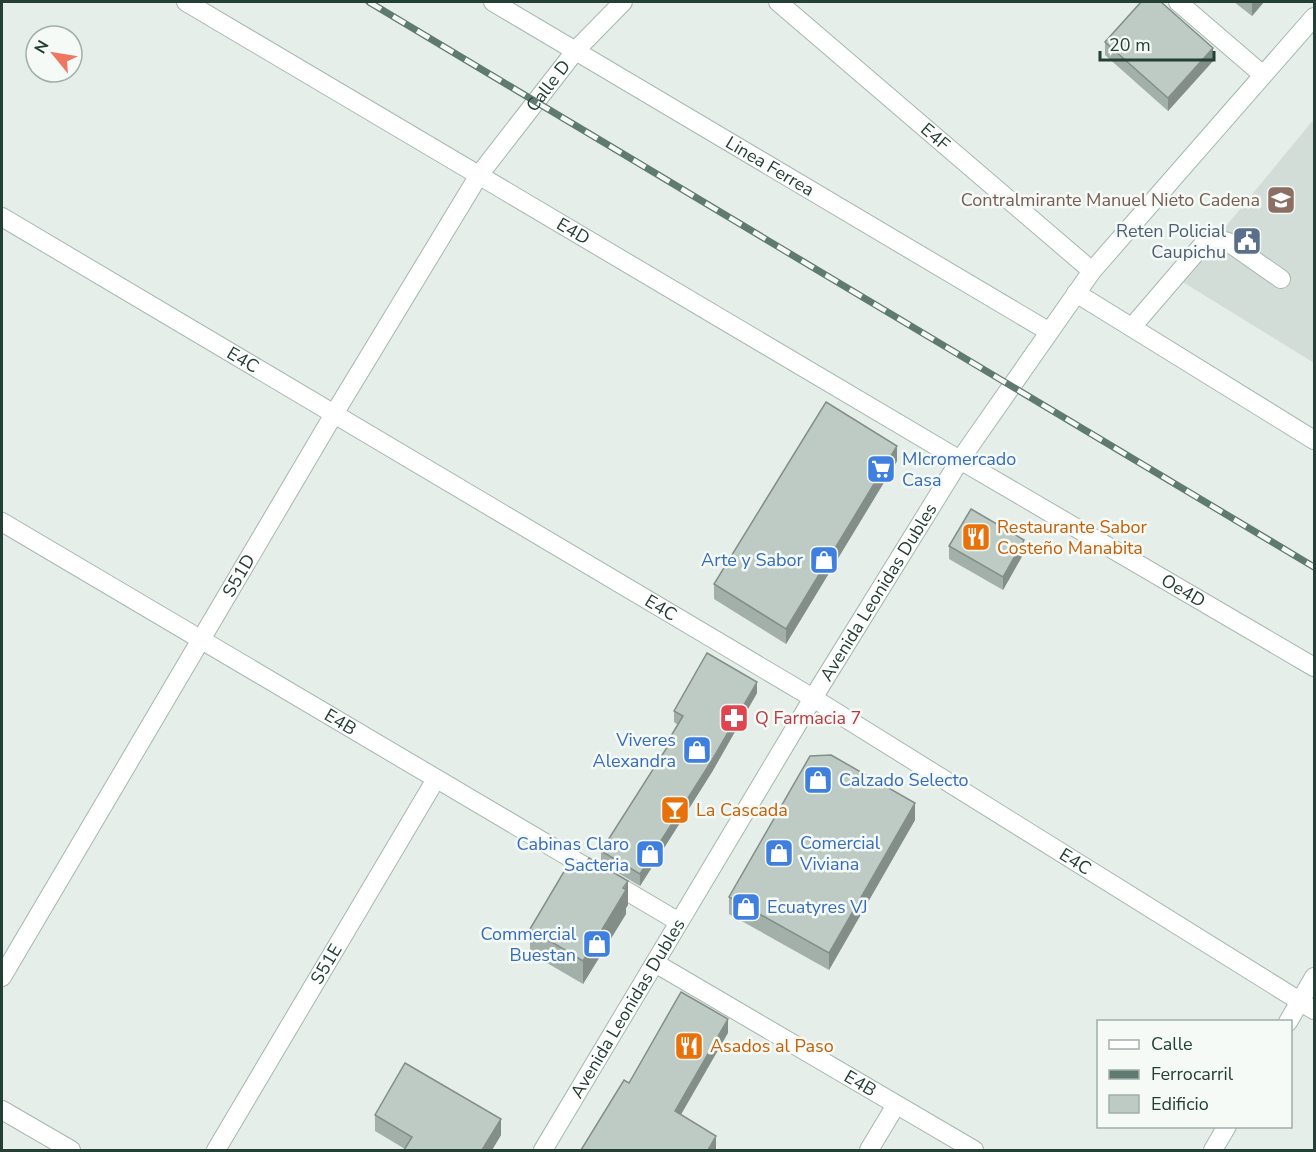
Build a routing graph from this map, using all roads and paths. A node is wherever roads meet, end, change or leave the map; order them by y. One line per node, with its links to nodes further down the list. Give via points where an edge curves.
1 (186, 2): 9 (street, E4D)
2 (494, 2): 7 (street, Linea Ferrea)
3 (623, 2): 7 (street, Calle D)
4 (778, 2): 11 (street, E4F)
5 (1178, 2): 8 (street)
6 (1314, 17): 8 (street, Avenida Leonidas Dubles)
7 (576, 50): 9 (street, Calle D); 15 (street, Linea Ferrea)
8 (1263, 75): 11 (street, Avenida Leonidas Dubles)
9 (479, 176): 16 (street, S51D); 18 (street, E4D)
10 (2, 217): 16 (street, E4C)
11 (1092, 271): 13 (street, Avenida Leonidas Dubles)
12 (1281, 279): 14 (street, via 1228,242 1215,238 1205,242)
13 (1076, 293): 14 (street); 15 (street, Avenida Leonidas Dubles)
14 (1132, 327): 17 (street)
15 (1048, 331): 18 (street, Avenida Leonidas Dubles)
16 (334, 414): 20 (street, S51D); 22 (street, E4C)
17 (1314, 440)
18 (960, 460): 21 (street, Oe4D); 22 (street, Avenida Leonidas Dubles)
19 (2, 522): 20 (street, E4B)
20 (201, 640): 23 (street, E4B); 26 (street, S51D)
21 (1314, 667)
22 (813, 698): 24 (street, Avenida Leonidas Dubles); 28 (street, E4C)
23 (436, 779): 24 (street, E4B); 34 (street, S51E)
24 (679, 922): 25 (street, Avenida Leonidas Dubles)
25 (655, 963): 30 (street, E4B); 35 (street, Avenida Leonidas Dubles)
26 (2, 977)
27 (1314, 977): 28 (street)
28 (1307, 1005): 29 (street)
29 (1290, 1020)
30 (896, 1105): 36 (street); 37 (street, E4B)
31 (2, 1110): 33 (street)
32 (1226, 1128): 38 (street)
33 (71, 1150)
34 (216, 1150)
35 (543, 1150)
36 (869, 1150)
37 (974, 1150)
38 (1213, 1150)

